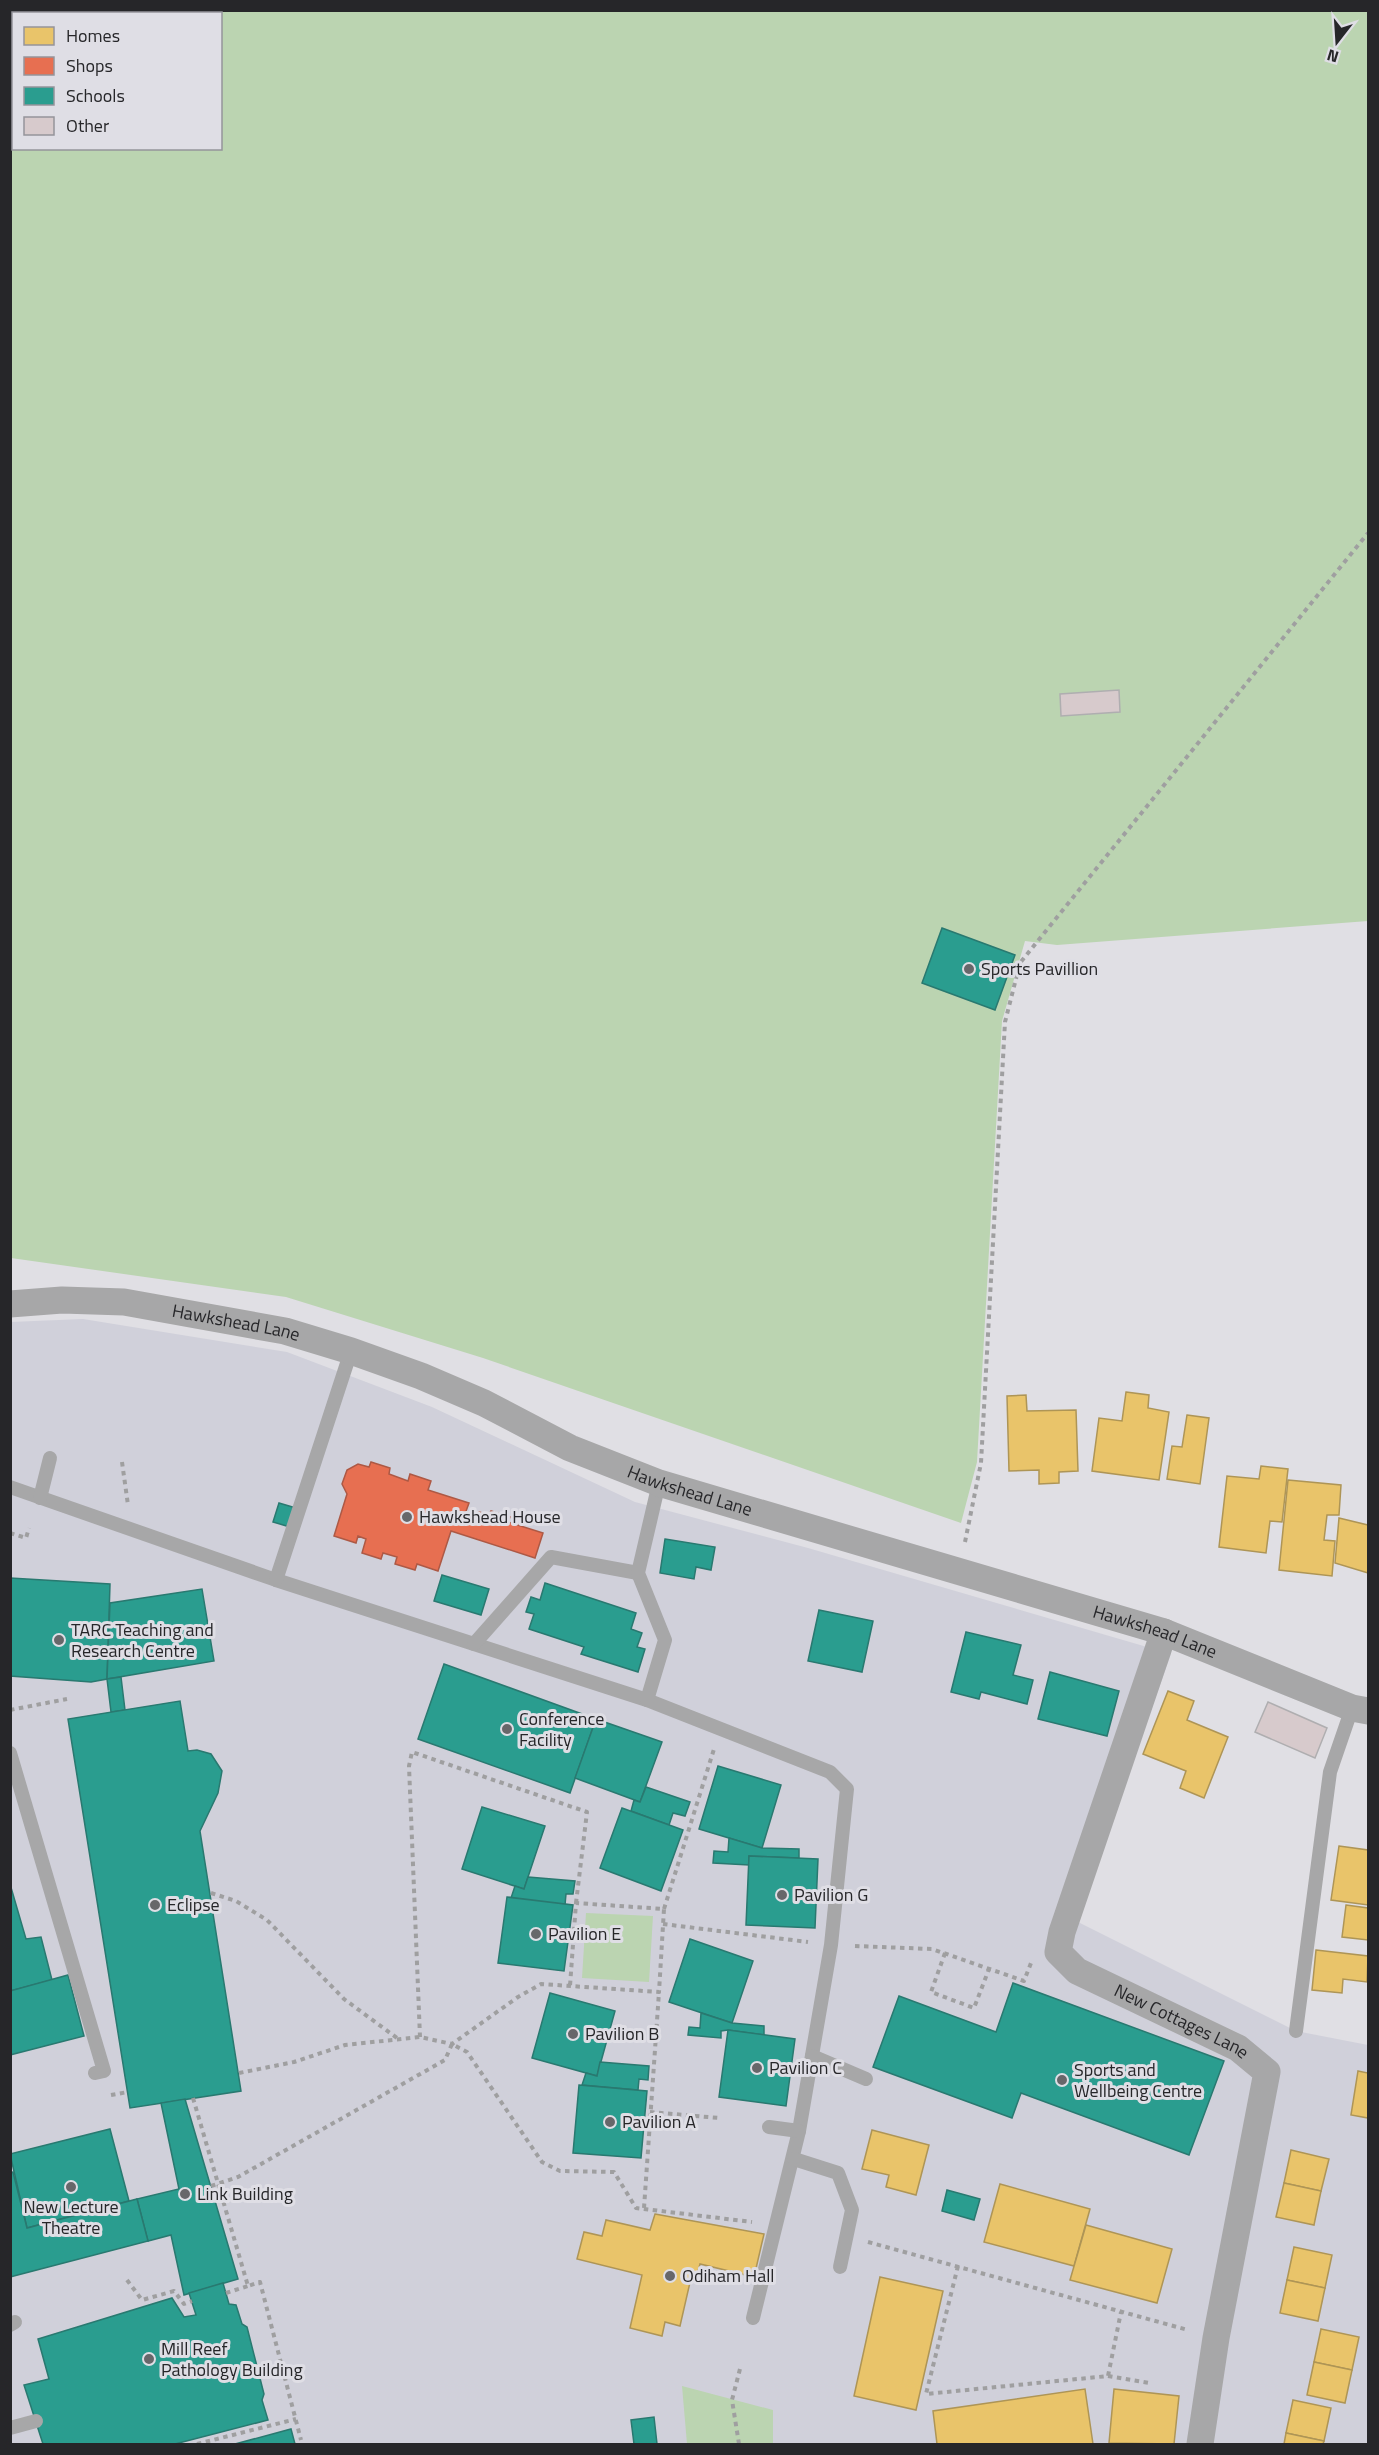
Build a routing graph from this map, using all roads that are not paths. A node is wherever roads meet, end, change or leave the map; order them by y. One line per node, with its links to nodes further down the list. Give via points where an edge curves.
1 (10, 1304): 2 (street, Hawkshead Lane, via 63,1300 124,1302 285,1331)
2 (351, 1351): 4 (street, Hawkshead Lane, via 484,1403 570,1448); 8 (lane)
3 (50, 1458): 6 (lane)
4 (659, 1483): 7 (lane); 9 (street, Hawkshead Lane)
5 (10, 1487): 6 (lane)
6 (40, 1498): 8 (lane)
7 (638, 1573): 10 (lane, via 550,1557); 11 (lane, via 665,1640)
8 (276, 1580): 10 (lane)
9 (1164, 1632): 12 (street, Hawkshead Lane); 25 (street, New Cottages Lane, via 1058,1952 1077,1971 1238,2048 1267,2072 1216,2338)
10 (474, 1644): 11 (lane)
11 (647, 1700): 15 (lane, via 830,1772 847,1789 831,1944)
12 (1360, 1709): 14 (lane, via 1330,1772)
13 (10, 1753): 16 (lane, via 104,2071)
14 (1296, 2031)
15 (812, 2056): 17 (lane); 19 (lane)
16 (95, 2073)
17 (866, 2079)
18 (770, 2127): 19 (lane)
19 (799, 2132): 20 (lane)
20 (794, 2159): 21 (lane, via 838,2173 852,2210); 22 (lane)
21 (840, 2267)
22 (753, 2318)
23 (36, 2421): 24 (lane)
24 (10, 2428)
25 (1200, 2445)

